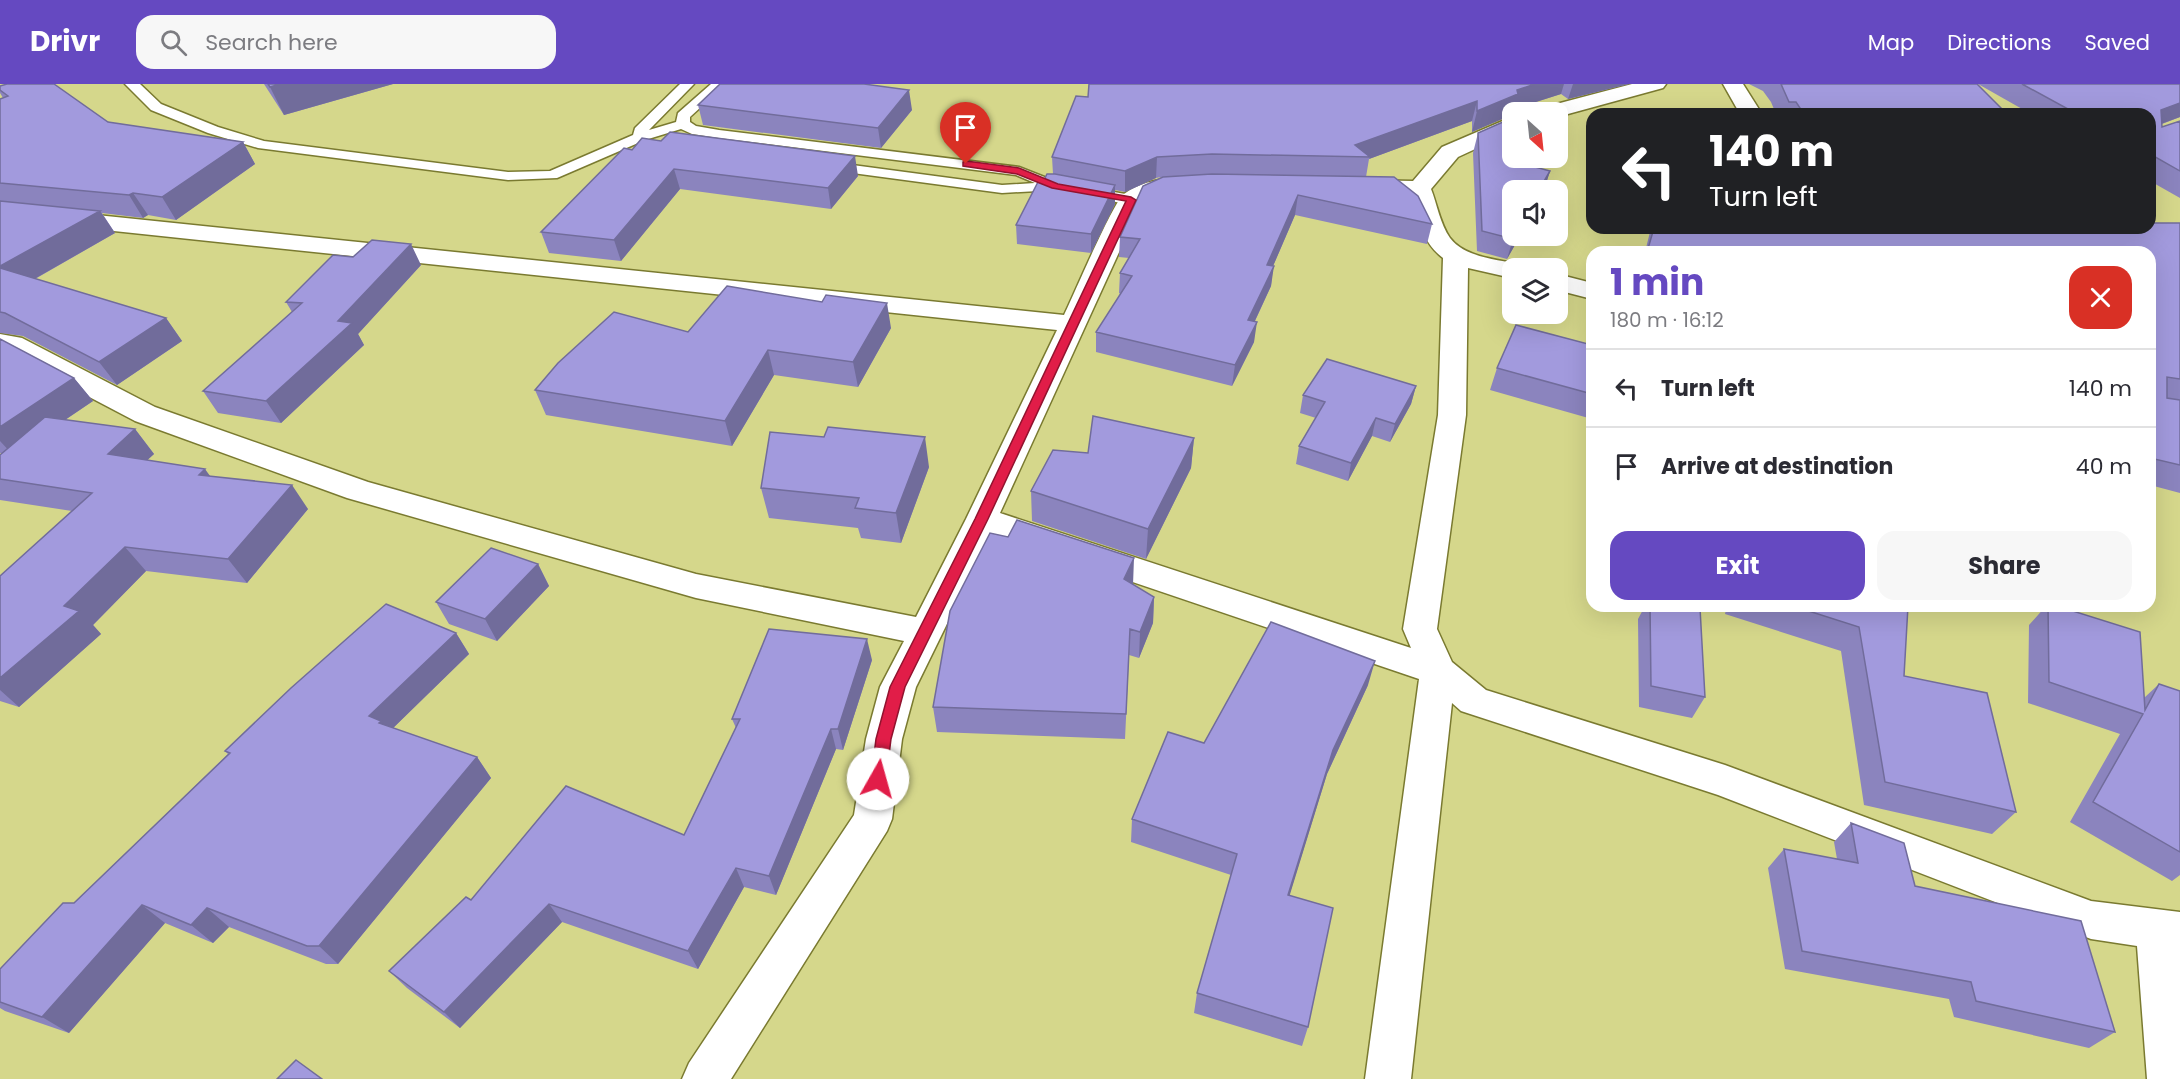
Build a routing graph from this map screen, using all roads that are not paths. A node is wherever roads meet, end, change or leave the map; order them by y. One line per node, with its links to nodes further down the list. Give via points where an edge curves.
1 (132, 84): 10 (lane, via 156,107 263,145 508,176 552,175)
2 (687, 84): 10 (lane, via 640,131)
3 (719, 84): 8 (lane, via 683,116)
4 (1656, 84): 6 (street)
5 (1733, 84): 7 (street)
6 (1568, 108)
7 (1747, 108)
8 (683, 124): 10 (lane); 14 (lane, via 692,130 719,134 1019,171)
9 (1502, 129): 16 (street, via 1450,152)
10 (640, 137): 11 (lane)
11 (672, 146)
12 (813, 164): 14 (lane, via 1002,189)
13 (1199, 185): 17 (street, via 1156,187)
14 (1056, 186): 17 (lane)
15 (1338, 187): 16 (street)
16 (1419, 189): 19 (street, via 1437,237)
17 (1131, 200): 23 (street)
18 (0, 212): 23 (street)
19 (1456, 256): 20 (street); 27 (street, via 1452,415 1420,629)
20 (1502, 268)
21 (1568, 285): 22 (street)
22 (1586, 289)
23 (1072, 324): 25 (street)
24 (0, 342): 26 (street, via 12,344 145,414 358,490 696,586)
25 (982, 519): 26 (street); 27 (street)
26 (925, 632): 29 (street, via 898,687 884,739 873,819)
27 (1438, 671): 28 (street, via 1474,701 1725,781 2091,920); 30 (street)
28 (2168, 930): 31 (street)
29 (705, 1079)
30 (1388, 1079)
31 (2170, 1079)

